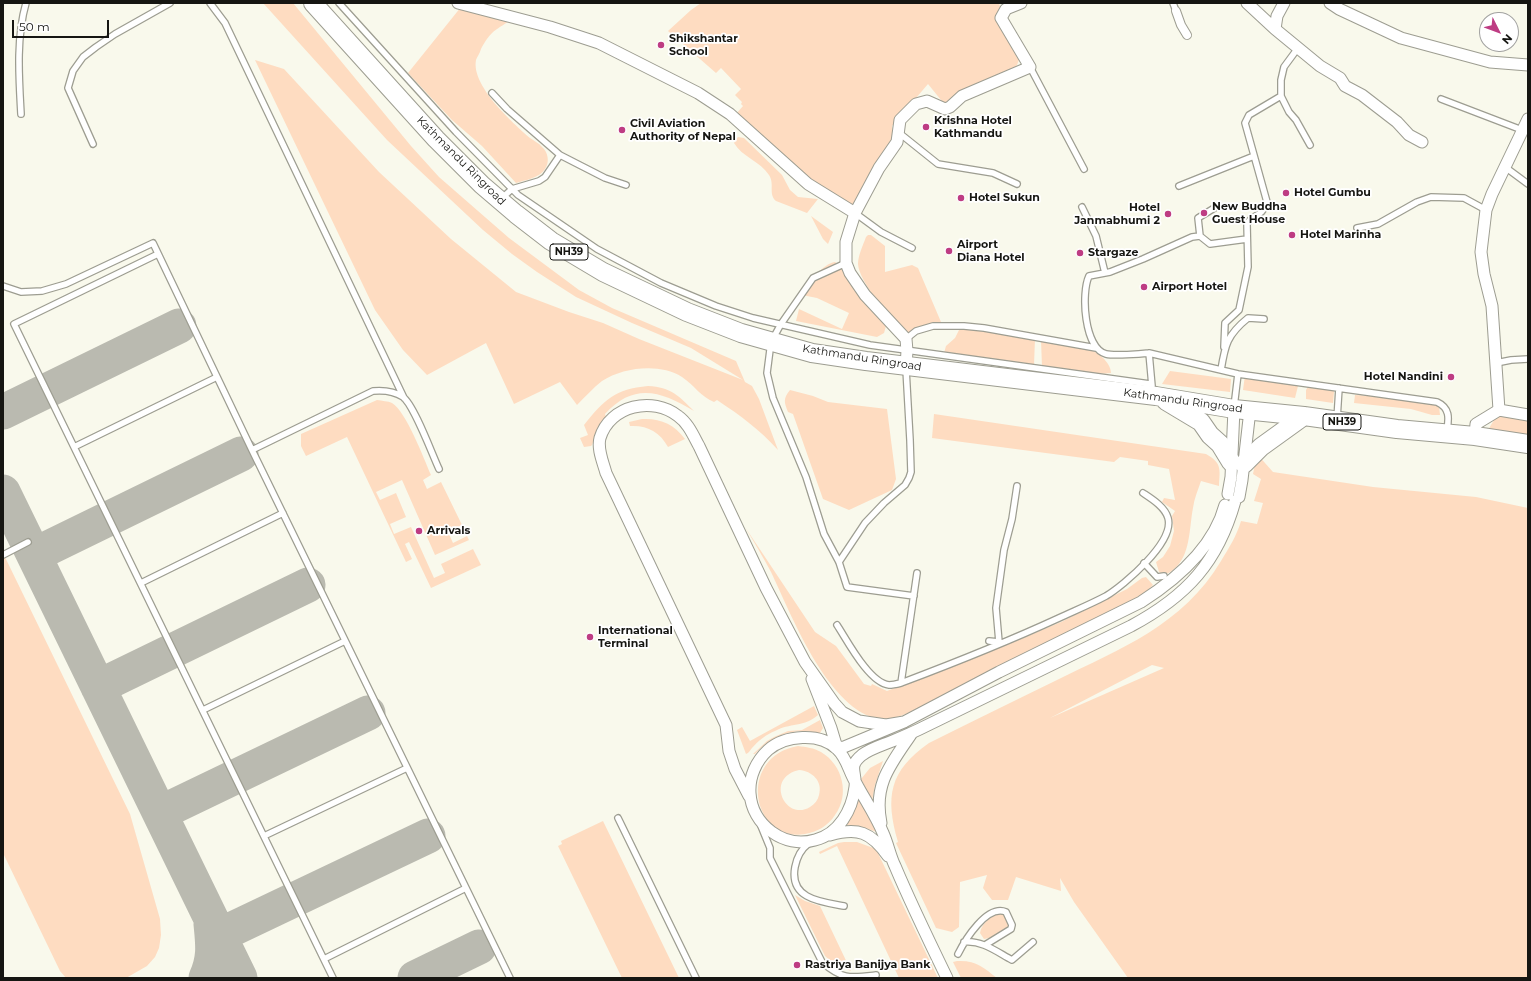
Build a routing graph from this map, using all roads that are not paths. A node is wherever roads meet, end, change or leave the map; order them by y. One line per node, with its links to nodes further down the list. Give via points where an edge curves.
1 (26, 3): 20 (lane, via 20,36)
2 (170, 3): 25 (lane, via 96,47 83,57 73,71 68,88)
3 (210, 3): 63 (lane, via 225,24)
4 (313, 3): 35 (highway, Kathmandu Ringroad / NH39, via 436,139 482,184)
5 (339, 3): 35 (lane, via 456,132)
6 (458, 3): 39 (street, via 538,23 599,43 698,93 730,114 803,181)
7 (1021, 3): 16 (street, via 1006,9 1001,18)
8 (1247, 3): 12 (street)
9 (1284, 3): 12 (street, via 1277,16)
10 (1337, 5): 15 (street, via 1380,29 1407,40 1490,62)
11 (1174, 7): 13 (street)
12 (1275, 28): 14 (street)
13 (1187, 35)
14 (1298, 48): 18 (lane, via 1284,67); 24 (street, via 1340,78 1345,86 1362,95 1397,122 1409,135)
15 (1528, 65)
16 (1030, 67): 23 (street, via 962,96 945,109 927,101 916,104 900,120); 30 (lane)
17 (492, 93): 27 (lane, via 528,129)
18 (1281, 96): 26 (lane); 28 (lane, via 1246,119)
19 (1441, 99): 22 (lane)
20 (20, 114)
21 (1528, 119): 22 (street)
22 (1522, 130): 29 (street)
23 (898, 132): 31 (lane, via 938,164 993,173); 39 (street, via 897,142 879,168)
24 (1422, 142)
25 (93, 144)
26 (1310, 145)
27 (560, 155): 33 (lane, via 605,178); 35 (lane, via 545,177)
28 (1254, 156): 34 (lane); 42 (lane, via 1267,202 1262,213 1249,220)
29 (1505, 167): 32 (lane); 38 (street)
30 (1084, 169)
31 (1017, 184)
32 (1528, 184)
33 (626, 185)
34 (1179, 186)
35 (506, 195): 49 (lane, via 549,217 597,249 661,283 716,306); 51 (highway, Kathmandu Ringroad / NH39, via 551,241 603,272 687,312)
36 (1082, 207): 46 (lane, via 1096,236)
37 (1216, 207): 41 (lane, via 1198,218)
38 (1486, 210): 40 (lane, via 1464,198 1431,197 1378,224); 57 (street, via 1481,252 1492,306)
39 (855, 213): 43 (lane, via 881,232); 45 (street, via 846,242)
40 (1357, 228)
41 (1200, 236): 42 (lane, via 1210,244); 46 (lane)
42 (1247, 239): 52 (lane, via 1248,267 1239,310 1225,323)
43 (912, 248)
44 (158, 254): 47 (lane, via 153,243 66,284 42,292 21,292); 60 (lane); 72 (lane, via 14,324)
45 (846, 263): 49 (lane, via 813,278); 50 (street, via 865,295)
46 (1105, 273): 53 (lane, via 1089,276 1087,281 1085,312 1091,339)
47 (3, 286)
48 (1264, 320): 52 (lane, via 1248,318 1235,330)
49 (781, 324): 51 (lane); 55 (lane, via 870,346)
50 (906, 339): 53 (lane, via 916,331 933,326 964,326); 55 (street)
51 (771, 342): 55 (highway, Kathmandu Ringroad / NH39, via 812,353); 82 (lane, via 767,373 773,398 806,476 824,534)
52 (1224, 347): 58 (lane)
53 (1096, 348): 54 (lane, via 1107,355)
54 (1149, 353): 58 (lane); 62 (lane)
55 (906, 358): 62 (highway, Kathmandu Ringroad / NH39); 82 (lane, via 911,472 905,485 866,523)
56 (1528, 359): 57 (lane)
57 (1496, 363): 65 (street)
58 (1221, 370): 59 (lane)
59 (1238, 374): 61 (lane); 64 (lane)
60 (217, 376): 72 (lane); 73 (lane)
61 (1339, 388): 68 (lane); 69 (lane, via 1437,402 1444,405 1447,410)
62 (1153, 390): 64 (highway, Kathmandu Ringroad / NH39); 74 (highway, via 1201,422 1210,435)
63 (404, 398): 73 (lane, via 384,390 373,391); 75 (lane, via 412,409)
64 (1242, 410): 67 (highway, Kathmandu Ringroad / NH39); 74 (street); 74 (street)
65 (1499, 410): 66 (street); 70 (street, via 1476,424)
66 (1528, 415)
67 (1304, 416): 68 (highway, Kathmandu Ringroad / NH39); 74 (highway)
68 (1337, 421): 69 (highway, Kathmandu Ringroad / NH39)
69 (1446, 433): 70 (highway, Kathmandu Ringroad / NH39)
70 (1474, 436): 71 (highway, Kathmandu Ringroad / NH39)
71 (1528, 444)
72 (74, 447): 86 (lane)
73 (252, 450): 79 (lane)
74 (1238, 463): 78 (street, via 1231,477)
75 (439, 469)
76 (1017, 486): 90 (lane, via 996,608 999,642)
77 (1143, 493): 83 (lane, via 1153,499 1169,519 1168,531 1163,541)
78 (1232, 499): 94 (street, via 1202,549 1180,573 1154,594); 95 (street, via 1227,529 1210,559 1186,588 1162,607 1131,626)
79 (283, 513): 86 (lane); 89 (lane)
80 (28, 542): 81 (lane)
81 (3, 555)
82 (839, 562): 87 (lane, via 847,587)
83 (1144, 563): 85 (lane, via 1157,576); 92 (lane, via 1106,596 1017,638)
84 (917, 573): 87 (lane)
85 (1164, 576)
86 (141, 583): 93 (lane)
87 (914, 596): 92 (lane)
88 (837, 624): 92 (lane, via 869,672 888,685)
89 (346, 641): 93 (lane); 97 (lane)
90 (989, 641)
91 (805, 662): 94 (street, via 834,703 850,718 877,724); 96 (street); 99 (street, via 766,588 689,427 680,416 666,408 648,404 632,407 615,416 605,427 600,439 599,447 606,473 726,725 729,751 735,769)
92 (901, 683)
93 (202, 710): 104 (lane)
94 (904, 722): 96 (street)
95 (912, 733): 98 (street, via 863,754 853,766); 102 (street, via 889,766 880,788 879,807)
96 (837, 748): 98 (street, via 847,762); 99 (street, via 804,737 786,740 772,747 754,768 750,787)
97 (407, 768): 104 (lane); 107 (lane)
98 (856, 783): 102 (street); 103 (street, via 850,806 842,822)
99 (751, 799): 100 (street)
100 (755, 814): 105 (street, via 766,828 782,838 799,842); 114 (lane, via 770,848 770,858 822,962 842,976 853,978)
101 (618, 818): 117 (lane)
102 (884, 833): 106 (street)
103 (828, 835): 105 (street); 106 (street, via 851,831 866,834 880,844)
104 (264, 836): 113 (lane)
105 (814, 841): 108 (lane, via 800,851 794,872 795,882 802,893 812,900)
106 (894, 865): 118 (street)
107 (466, 888): 113 (lane); 116 (lane)
108 (844, 906)
109 (964, 942): 111 (lane); 111 (lane, via 984,917 994,911 1006,912 1012,925 1011,929); 112 (lane)
110 (1033, 942): 111 (lane, via 1012,960)
111 (986, 945)
112 (958, 954)
113 (324, 959): 115 (lane)
114 (876, 975)
115 (334, 978)
116 (510, 978)
117 (696, 978)
118 (947, 978)

